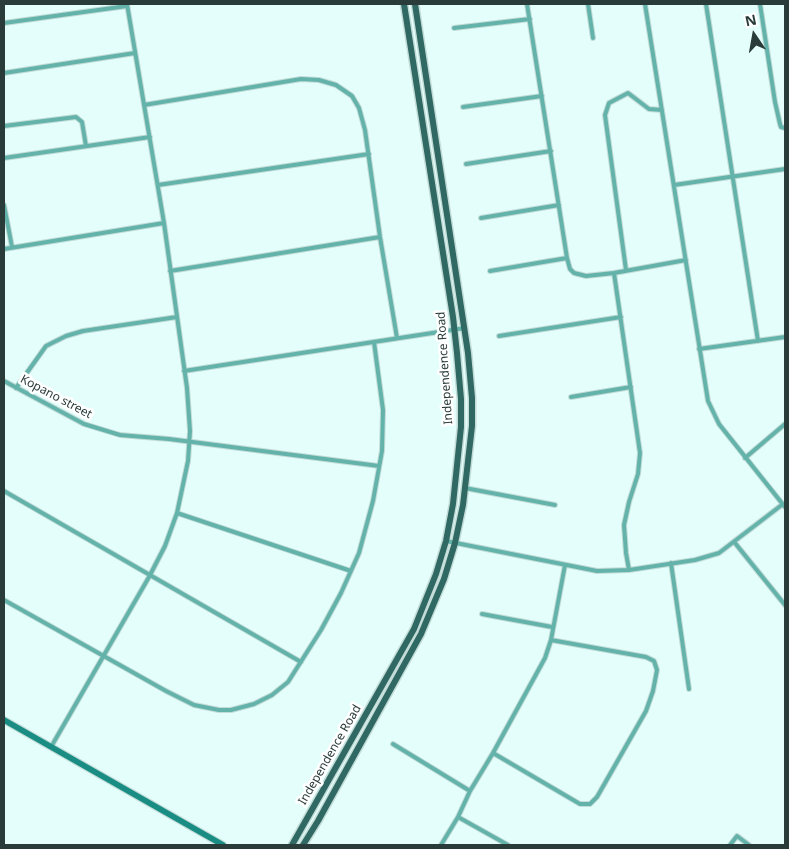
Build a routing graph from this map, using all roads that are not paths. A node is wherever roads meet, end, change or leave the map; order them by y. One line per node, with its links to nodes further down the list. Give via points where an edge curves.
1 (404, 4): 47 (main road, Independence Road)
2 (415, 4): 46 (main road, Independence Road)
3 (527, 4): 9 (street)
4 (588, 4): 12 (street)
5 (645, 4): 18 (street)
6 (706, 4): 28 (street)
7 (760, 4): 20 (street, via 780,124)
8 (127, 5): 10 (street); 13 (street)
9 (530, 18): 11 (street); 15 (street)
10 (4, 24)
11 (454, 28)
12 (593, 38)
13 (135, 53): 14 (street); 16 (street)
14 (4, 73)
15 (542, 96): 17 (street); 23 (street)
16 (144, 105): 21 (street); 24 (street, via 301,79 319,80 336,85 355,100)
17 (463, 107)
18 (662, 110): 30 (street); 40 (street, via 649,109 627,93 609,103 605,115)
19 (4, 126): 22 (street, via 76,117 82,122)
20 (785, 128)
21 (150, 136): 22 (street); 29 (street)
22 (86, 146): 25 (street)
23 (551, 151): 26 (street); 32 (street)
24 (369, 154): 29 (street); 35 (street)
25 (4, 158)
26 (466, 164)
27 (785, 169): 28 (street)
28 (732, 177): 30 (street); 51 (street)
29 (158, 185): 34 (street)
30 (674, 185): 39 (street)
31 (4, 205): 36 (street)
32 (559, 205): 33 (street); 38 (street)
33 (481, 218)
34 (164, 223): 36 (street); 41 (street)
35 (380, 237): 41 (street); 50 (street)
36 (12, 247): 37 (street)
37 (4, 250)
38 (567, 258): 42 (street); 43 (street, via 570,269 580,275)
39 (686, 260): 40 (street); 53 (street)
40 (626, 270): 43 (street)
41 (170, 271): 44 (street)
42 (490, 271)
43 (614, 273): 45 (street)
44 (177, 317): 54 (street); 57 (street, via 66,336 46,346)
45 (621, 317): 48 (street); 56 (street)
46 (465, 328): 47 (street); 63 (main road, Independence Road, via 472,398)
47 (455, 330): 50 (street); 68 (main road, Independence Road, via 461,427 454,504)
48 (499, 336)
49 (785, 337): 51 (street)
50 (397, 338): 52 (street)
51 (758, 341): 53 (street)
52 (374, 342): 54 (street); 62 (street, via 383,410)
53 (699, 349): 61 (street, via 712,413)
54 (184, 371): 60 (street)
55 (4, 381): 57 (street, Kopano street)
56 (631, 387): 58 (street); 73 (street, via 640,456 624,525)
57 (16, 388): 60 (street, Kopano street, via 98,430)
58 (571, 397)
59 (785, 424): 61 (street)
60 (189, 442): 62 (street, Kopano street); 67 (street)
61 (746, 458): 66 (street)
62 (379, 466): 74 (street, via 373,501)
63 (465, 488): 65 (street); 69 (main road, Independence Road)
64 (4, 491): 75 (street)
65 (555, 505)
66 (784, 506): 70 (street)
67 (178, 513): 74 (street); 75 (street)
68 (446, 541): 69 (street); 90 (main road, Independence Road, via 414,630)
69 (455, 543): 72 (street); 92 (main road, Independence Road, via 421,634)
70 (735, 543): 71 (street, via 710,557); 77 (street)
71 (671, 563): 73 (street); 83 (street)
72 (564, 565): 73 (street, via 597,571); 79 (street)
73 (629, 570)
74 (351, 571): 82 (street)
75 (149, 576): 81 (street); 82 (street)
76 (4, 600): 81 (street)
77 (785, 605)
78 (482, 614): 79 (street)
79 (552, 627): 80 (street)
80 (551, 640): 87 (street, via 537,676); 87 (street, via 654,661 657,670 646,712 598,797 590,804 580,804)
81 (103, 657): 82 (street, via 194,705 219,710 242,708 264,700 288,682); 86 (street)
82 (301, 662)
83 (689, 689)
84 (4, 720): 86 (street)
85 (393, 744): 88 (street)
86 (51, 746): 91 (street)
87 (493, 753): 88 (street)
88 (470, 791): 89 (street)
89 (458, 817): 93 (street); 94 (street)
90 (293, 843): 92 (street)
91 (222, 845)
92 (303, 845)
93 (441, 845)
94 (508, 845)
95 (730, 845): 96 (street, via 737,836)
96 (749, 845)

